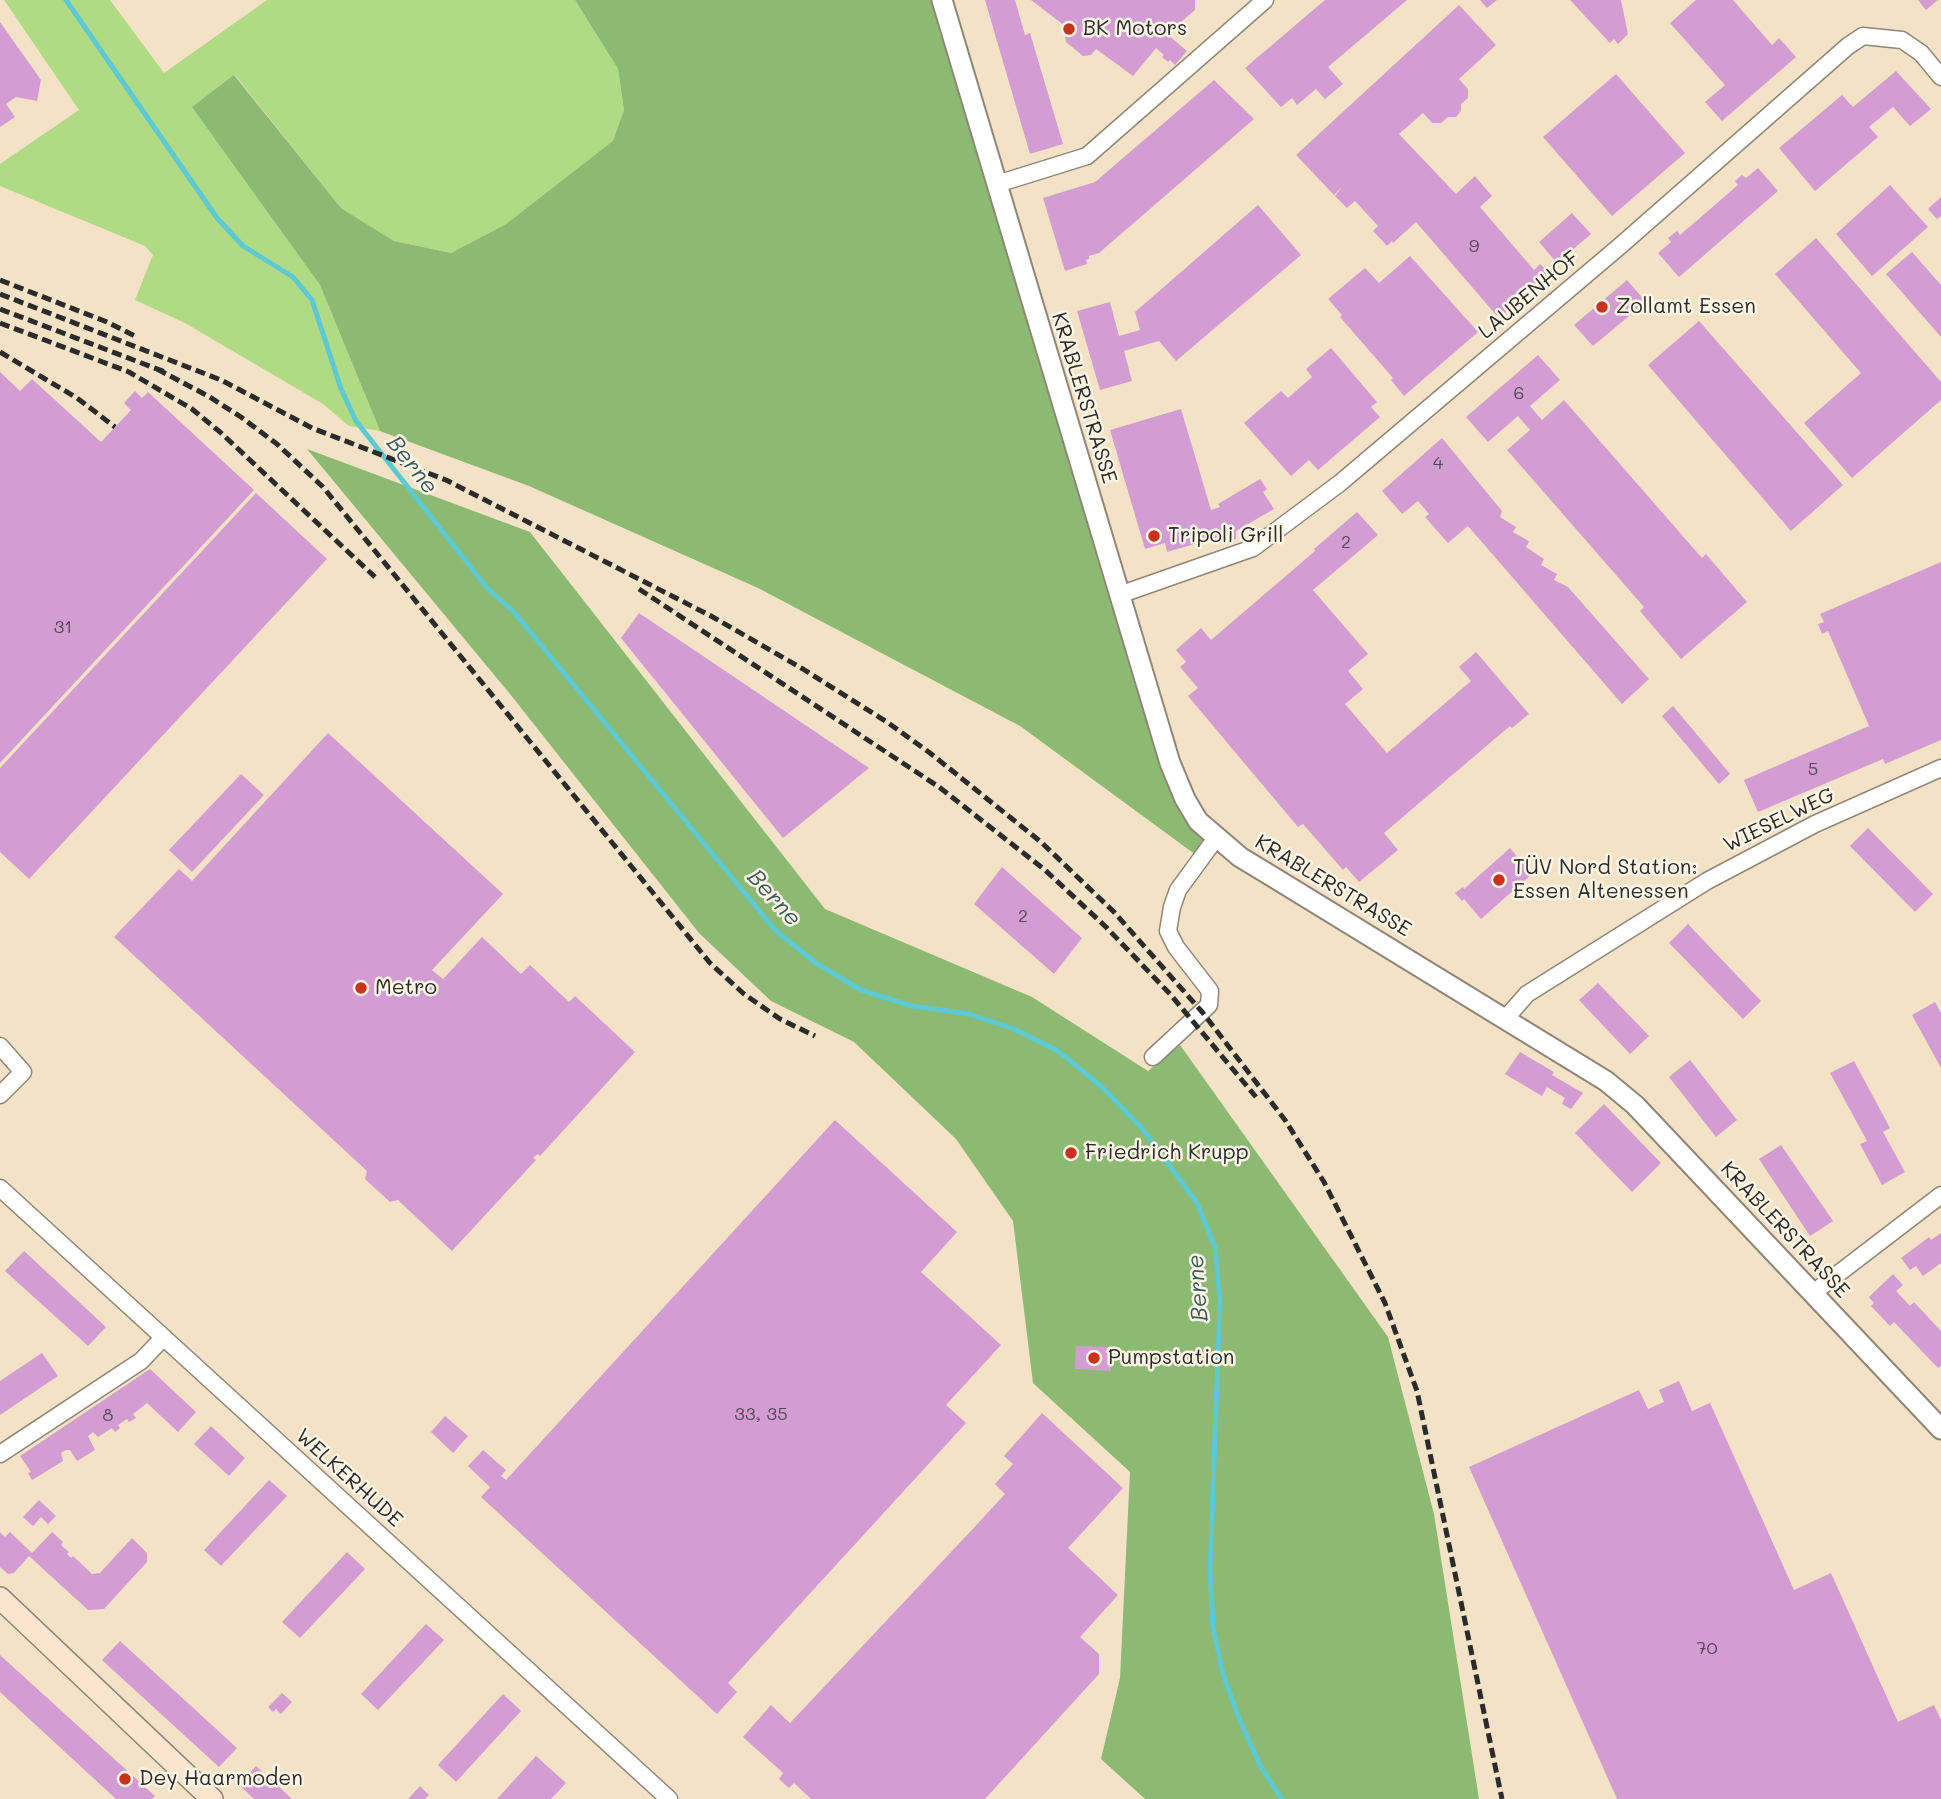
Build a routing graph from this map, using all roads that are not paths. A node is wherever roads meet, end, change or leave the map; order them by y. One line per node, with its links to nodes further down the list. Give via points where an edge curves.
1 (942, 0): 4 (street, KRABLERSTRASSE)
2 (1265, 0): 4 (street, via 1087,156)
3 (1941, 77): 5 (street, LAUBENHOF, via 1921,53 1902,40 1863,36 1329,491 1253,548)
4 (997, 184): 5 (street, KRABLERSTRASSE)
5 (1119, 595): 7 (street, KRABLERSTRASSE, via 1174,773 1198,821)
6 (1941, 768): 8 (street, WIESELWEG, via 1815,824 1707,881 1527,994)
7 (1216, 838): 8 (street, KRABLERSTRASSE); 10 (street, via 1178,890 1168,931 1210,991 1209,1005)
8 (1506, 1018): 14 (street, KRABLERSTRASSE, via 1606,1081 1635,1105)
9 (0, 1046): 11 (street, via 23,1072)
10 (1153, 1057)
11 (0, 1095)
12 (0, 1188): 15 (street, WELKERHUDE)
13 (1941, 1195): 14 (street)
14 (1813, 1293): 16 (street, KRABLERSTRASSE)
15 (163, 1338): 17 (street, via 141,1362); 20 (street, WELKERHUDE)
16 (1941, 1429)
17 (0, 1454)
18 (0, 1598): 19 (main road)
19 (212, 1799)
20 (669, 1799)

